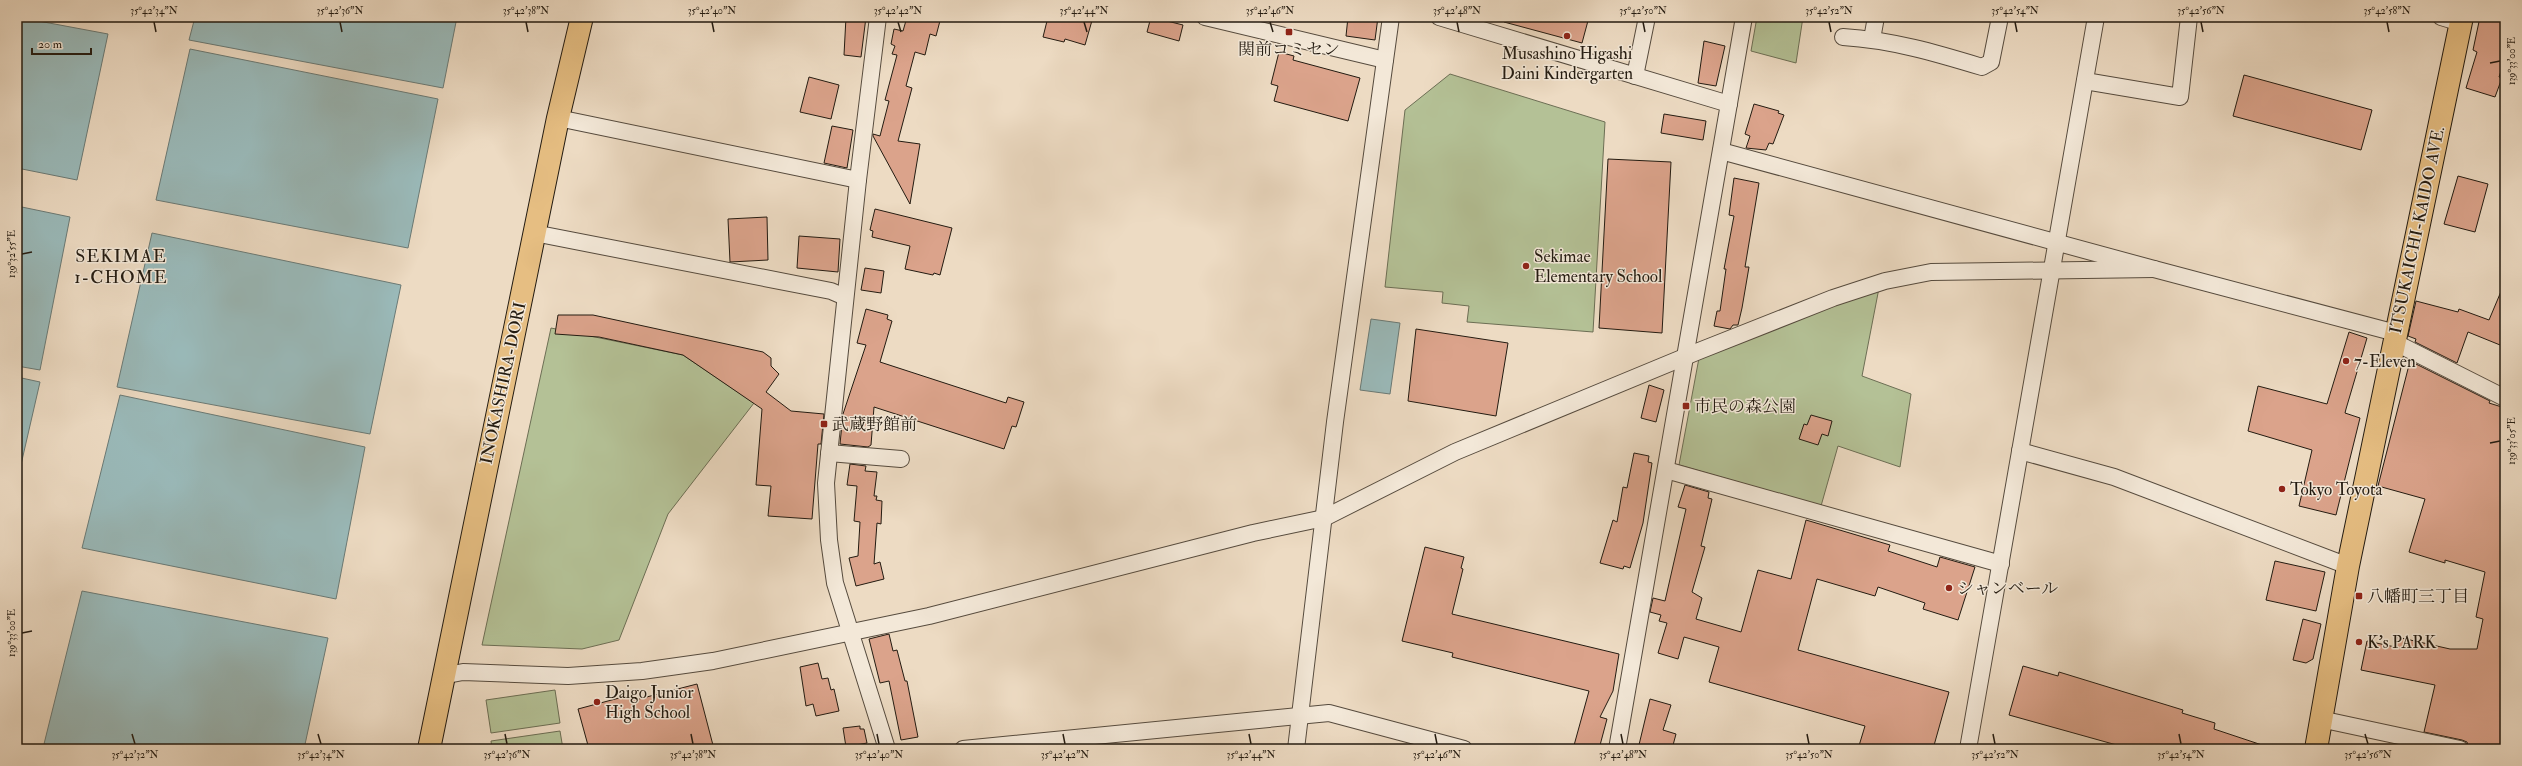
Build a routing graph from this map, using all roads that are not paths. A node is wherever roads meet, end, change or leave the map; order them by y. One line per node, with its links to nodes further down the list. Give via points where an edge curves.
1 (582, 17): 20 (main road, INOKASHIRA-DORI)
2 (878, 17): 22 (street)
3 (1205, 17): 16 (street)
4 (1391, 17): 16 (street)
5 (1439, 17): 17 (street)
6 (1647, 17): 17 (street)
7 (1744, 17): 19 (street)
8 (1876, 17): 15 (street)
9 (2000, 17): 15 (street, via 1991,62 1982,67 1921,48)
10 (2096, 17): 18 (street)
11 (2189, 17): 18 (street, via 2180,96)
12 (2441, 17): 13 (street)
13 (2462, 20): 28 (main road, ITSUKAICHI-KAIDO AVE.)
14 (1843, 37): 15 (street)
15 (1872, 39)
16 (1385, 60): 35 (street)
17 (1635, 76): 19 (street)
18 (2085, 81): 24 (street)
19 (1729, 104): 21 (street)
20 (558, 118): 22 (street); 23 (main road, INOKASHIRA-DORI)
21 (1721, 151): 24 (street); 29 (street)
22 (858, 180): 27 (street)
23 (534, 233): 27 (street, via 831,292); 39 (main road, INOKASHIRA-DORI)
24 (2057, 241): 25 (street); 26 (street)
25 (2052, 269): 26 (street); 29 (street, via 1931,272 1885,280); 31 (street)
26 (2154, 269): 28 (street)
27 (845, 297): 32 (street)
28 (2395, 337): 30 (street); 37 (main road, ITSUKAICHI-KAIDO AVE.)
29 (1685, 356): 34 (street); 35 (street, via 1456,452)
30 (2505, 398)
31 (2020, 452): 36 (street); 37 (street, via 2114,477)
32 (829, 453): 33 (street); 38 (street, via 826,483 829,540 835,583)
33 (901, 458)
34 (1666, 470): 36 (street); 47 (street)
35 (1324, 518): 38 (street, via 1253,533 929,616); 40 (street)
36 (2001, 564): 48 (street)
37 (2348, 566): 41 (main road, ITSUKAICHI-KAIDO AVE.)
38 (850, 633): 39 (street, via 713,662 642,672 568,676 463,672); 43 (street)
39 (442, 676): 42 (main road, INOKASHIRA-DORI)
40 (1300, 714): 44 (street); 45 (street); 46 (street, via 1329,713)
41 (2320, 719): 49 (main road, ITSUKAICHI-KAIDO AVE.); 50 (street)
42 (428, 749)
43 (887, 749)
44 (963, 749)
45 (1296, 749)
46 (1464, 749)
47 (1618, 749)
48 (1968, 749)
49 (2316, 749)
50 (2460, 749)

